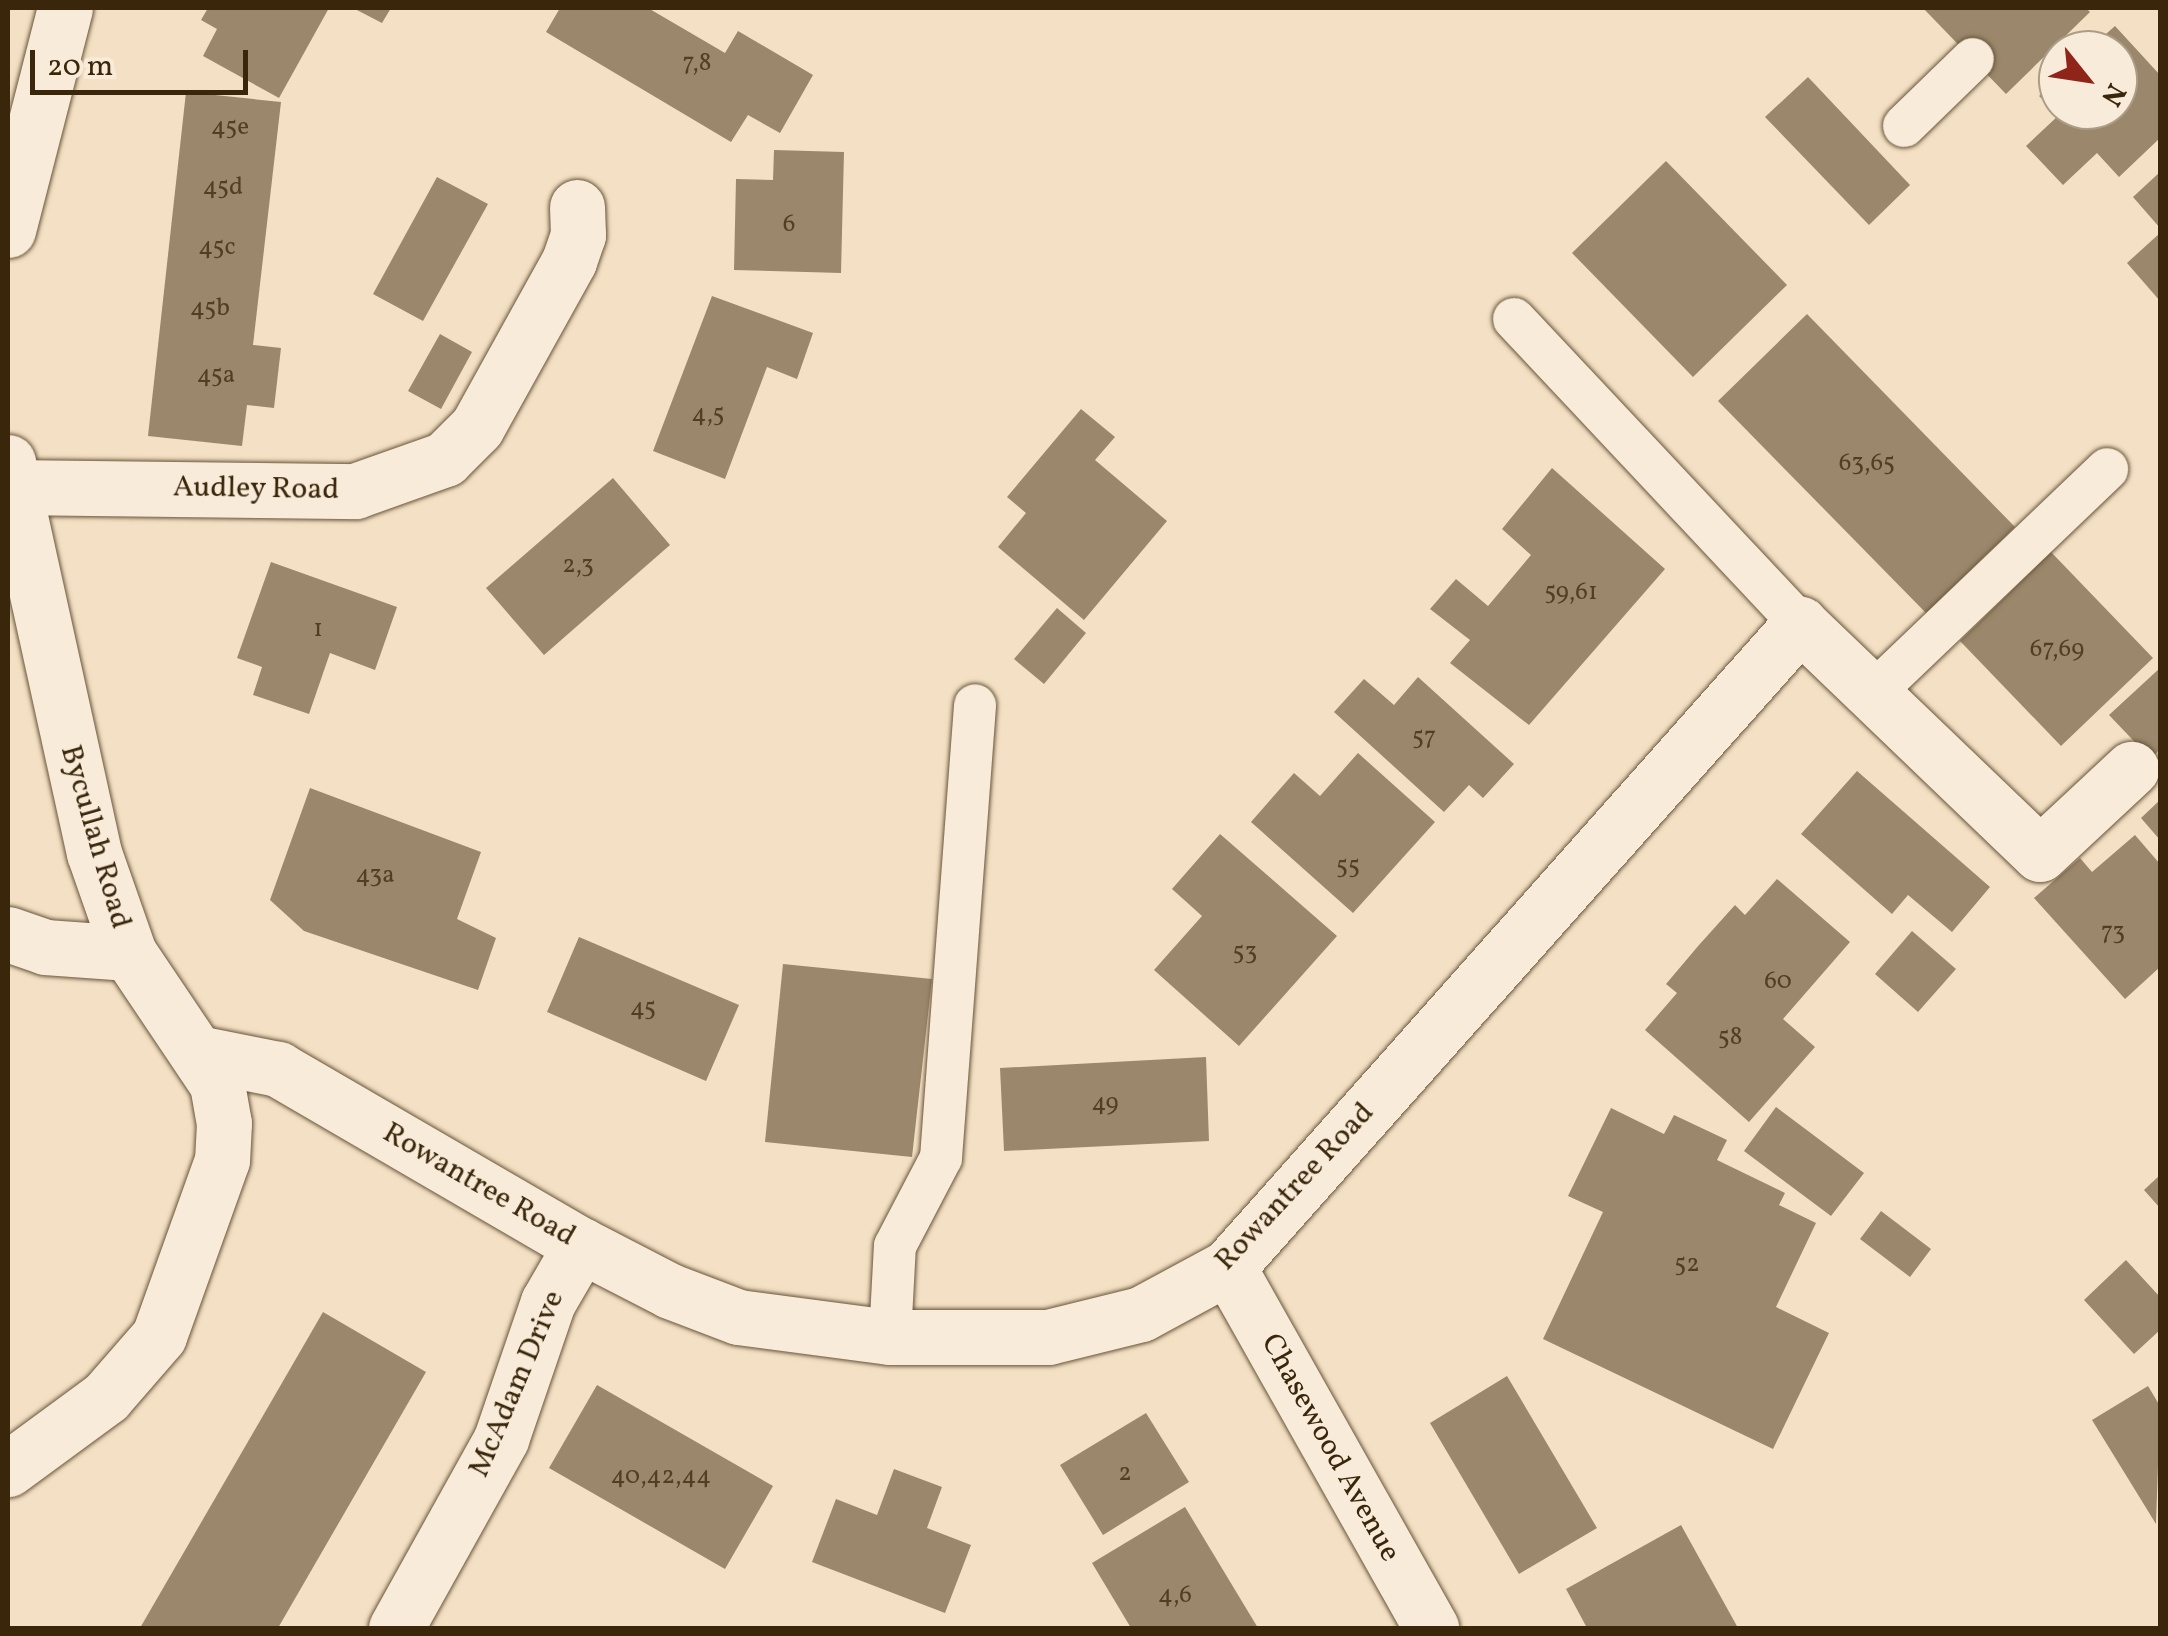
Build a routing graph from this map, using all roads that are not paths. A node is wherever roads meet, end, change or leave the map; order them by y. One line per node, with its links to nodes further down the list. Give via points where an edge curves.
1 (65, 8): 5 (street)
2 (1973, 59): 3 (lane)
3 (1904, 126)
4 (577, 207): 8 (street, Audley Road, via 578,235 569,261 478,427 445,459 354,490)
5 (8, 230)
6 (1514, 319): 9 (lane)
7 (2106, 469): 10 (lane)
8 (9, 474): 14 (street, Bycullah Road, via 94,853)
9 (1800, 624): 10 (street); 17 (street, Rowantree Road)
10 (1872, 693): 12 (street, via 2040,854)
11 (974, 705): 18 (lane, via 941,1158 895,1246)
12 (2131, 770)
13 (8, 934): 14 (street, via 45,948)
14 (129, 953): 15 (street, Bycullah Road)
15 (198, 1053): 16 (street, Rowantree Road, via 278,1069); 19 (street, Bycullah Road, via 217,1084 222,1160 159,1336 106,1397)
16 (580, 1245): 18 (street, Rowantree Road, via 738,1317); 20 (street, McAdam Drive, via 548,1302 501,1438)
17 (1228, 1267): 18 (street, Rowantree Road, via 1141,1314 1048,1337); 21 (street, Chasewood Avenue)
18 (890, 1336)
19 (8, 1468)
20 (396, 1628)
21 (1431, 1628)

